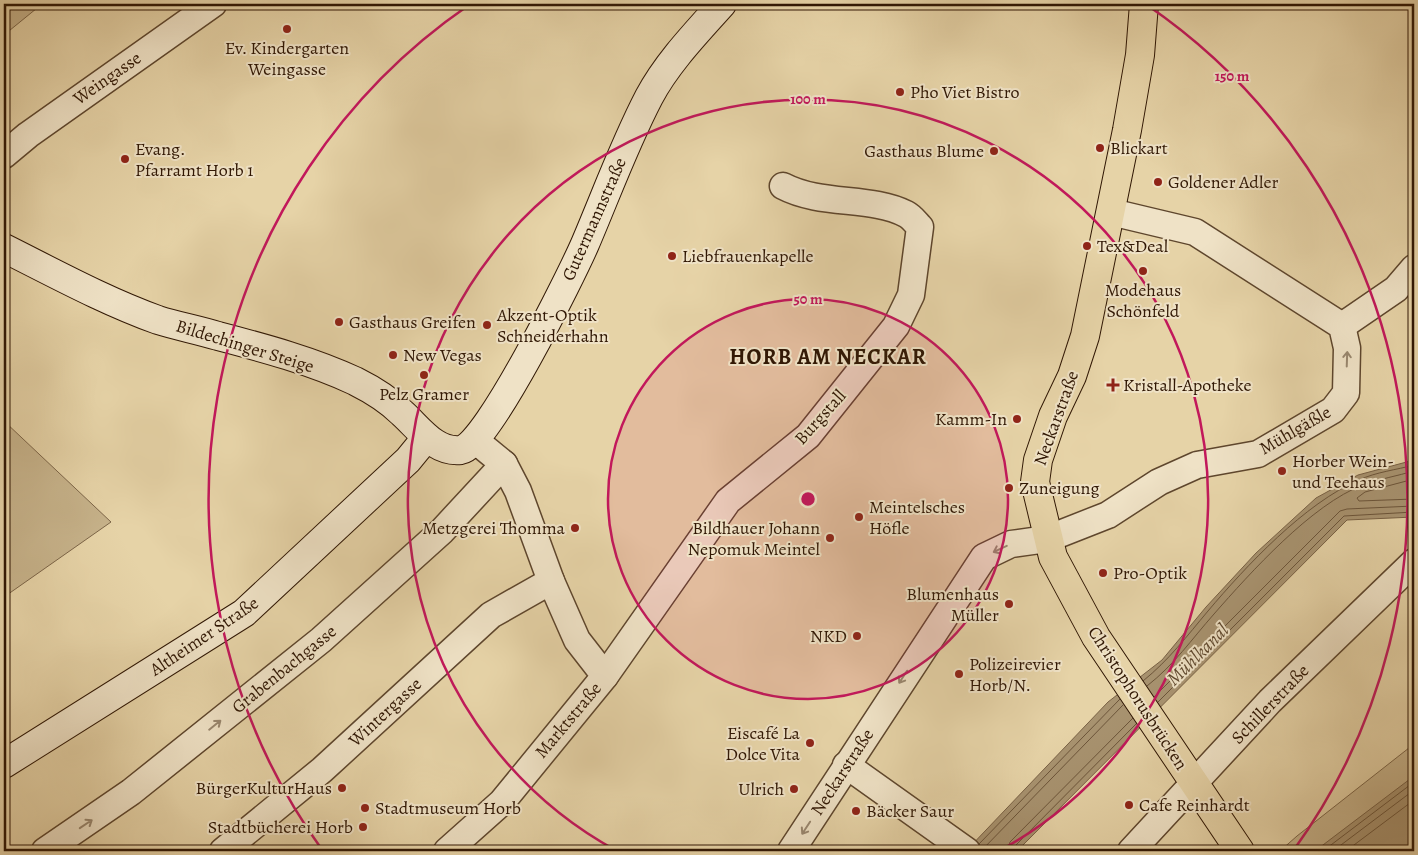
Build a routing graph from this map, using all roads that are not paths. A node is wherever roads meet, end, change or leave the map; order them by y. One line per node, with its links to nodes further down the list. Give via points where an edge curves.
1 (213, 4): 4 (street, Weingasse)
2 (722, 4): 11 (street, Gutermannstraße, via 650,95 584,246 509,392)
3 (1144, 4): 6 (main road, Neckarstraße, via 1140,55)
4 (4, 155)
5 (783, 186): 16 (street, Burgstall, via 799,194 892,209 908,215 920,227 911,295 896,326 808,436 728,501)
6 (1110, 212): 9 (street, via 1195,232); 13 (main road, Neckarstraße, via 1085,336 1038,460 1035,482)
7 (4, 248): 10 (street, Bildechinger Steige, via 99,296 160,320 266,348 355,382 396,408)
8 (1414, 268): 9 (street, via 1396,289)
9 (1342, 326): 13 (street, Mühlgäßle, one-way to 9, via 1108,515 1159,482 1196,465 1258,454 1334,410 1346,393 1347,348)
10 (426, 438): 11 (street, Bildechinger Steige, via 447,448 463,450); 17 (street, Altheimer Straße, via 408,460 244,613)
11 (476, 441): 12 (street, Marktstraße)
12 (504, 464): 15 (street, Marktstraße, via 518,491); 21 (street, Grabenbachgasse, one-way to 12, via 131,792 335,628 442,531)
13 (1047, 539): 18 (street, Neckarstraße, one-way to 18, via 1011,544 984,557); 19 (main road, Christophorusbrücken, via 1052,557 1096,637)
14 (1414, 562): 19 (street, Schillerstraße, via 1270,701)
15 (551, 581): 16 (street, Marktstraße, via 577,640); 22 (street, Wintergasse, via 491,615 322,770)
16 (605, 676): 23 (street, Marktstraße, via 502,802)
17 (4, 764)
18 (846, 765): 20 (street); 24 (street, Neckarstraße, one-way to 24)
19 (1193, 783): 25 (street, Schillerstraße); 26 (main road, Christophorusbrücken)
20 (961, 847)
21 (45, 851)
22 (223, 851)
23 (447, 851)
24 (791, 851)
25 (1131, 851)
26 (1240, 851)

